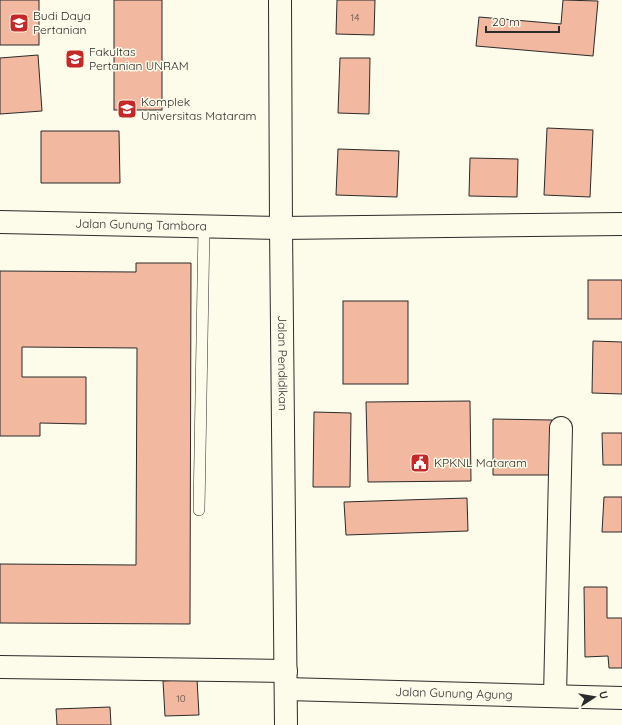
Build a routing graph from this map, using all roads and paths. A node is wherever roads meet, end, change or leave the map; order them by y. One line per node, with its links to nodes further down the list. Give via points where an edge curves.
1 (280, 0): 5 (street, Jalan Pendidikan)
2 (0, 222): 4 (street, Jalan Gunung Tambora)
3 (622, 224): 5 (street, Jalan Gunung Tambora)
4 (204, 227): 5 (street, Jalan Gunung Tambora); 7 (lane)
5 (281, 228): 9 (street, Jalan Pendidikan)
6 (561, 428): 10 (street)
7 (199, 510)
8 (0, 667): 9 (street, Jalan Gunung Agung)
9 (286, 680): 10 (street, Jalan Gunung Agung); 12 (street, Jalan Pendidikan)
10 (555, 696): 11 (street, Jalan Gunung Agung)
11 (622, 698)
12 (286, 725)

